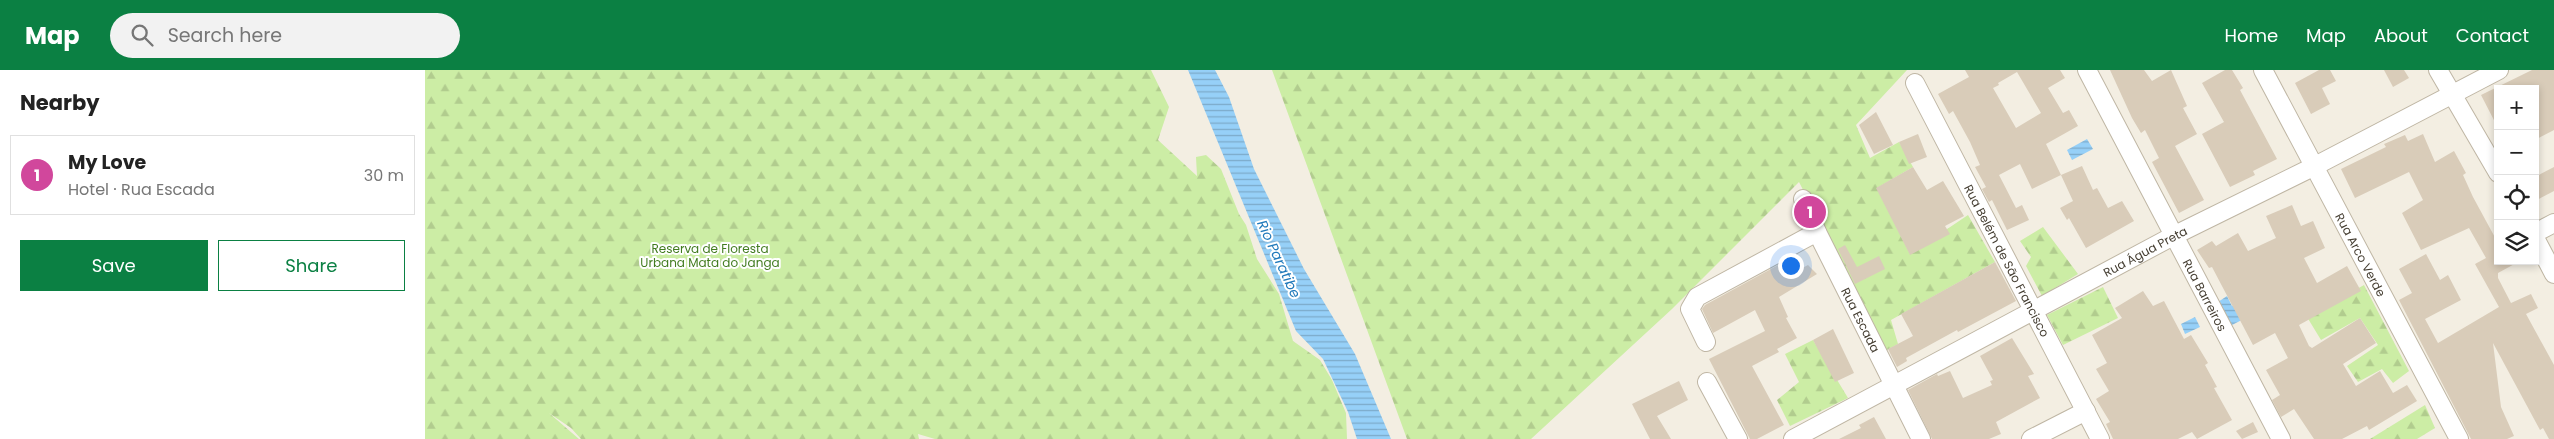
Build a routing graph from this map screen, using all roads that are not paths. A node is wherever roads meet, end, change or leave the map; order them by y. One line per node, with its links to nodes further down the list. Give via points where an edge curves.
1 (2087, 70): 13 (street, Rua Barreiros)
2 (2263, 70): 7 (street, Rua Arco Verde)
3 (2438, 70): 6 (street)
4 (2499, 70): 6 (street, Rua Água Preta)
5 (1915, 83): 16 (street, Rua Belém de São Francisco)
6 (2451, 93): 7 (street, Rua Água Preta); 8 (street)
7 (2315, 166): 13 (street, Rua Água Preta); 27 (street, Rua Arco Verde)
8 (2494, 166)
9 (1803, 200): 12 (street, Rua Escada)
10 (2554, 223): 11 (street)
11 (2539, 231)
12 (1817, 232): 17 (street, via 1697,297 1690,309); 19 (street, Rua Escada)
13 (2175, 235): 16 (street, Rua Água Preta); 26 (street, Rua Barreiros)
14 (2539, 246): 15 (street)
15 (2554, 274)
16 (2033, 311): 19 (street, Rua Água Preta); 20 (street, Rua Belém de São Francisco)
17 (1707, 342)
18 (1707, 382): 21 (street)
19 (1893, 386): 22 (street, Rua Água Preta); 23 (street, Rua Escada)
20 (2086, 411): 24 (street); 25 (street, Rua Belém de São Francisco)
21 (1738, 439)
22 (1793, 439)
23 (1921, 439)
24 (2031, 439)
25 (2101, 439)
26 (2281, 439)
27 (2459, 439)

